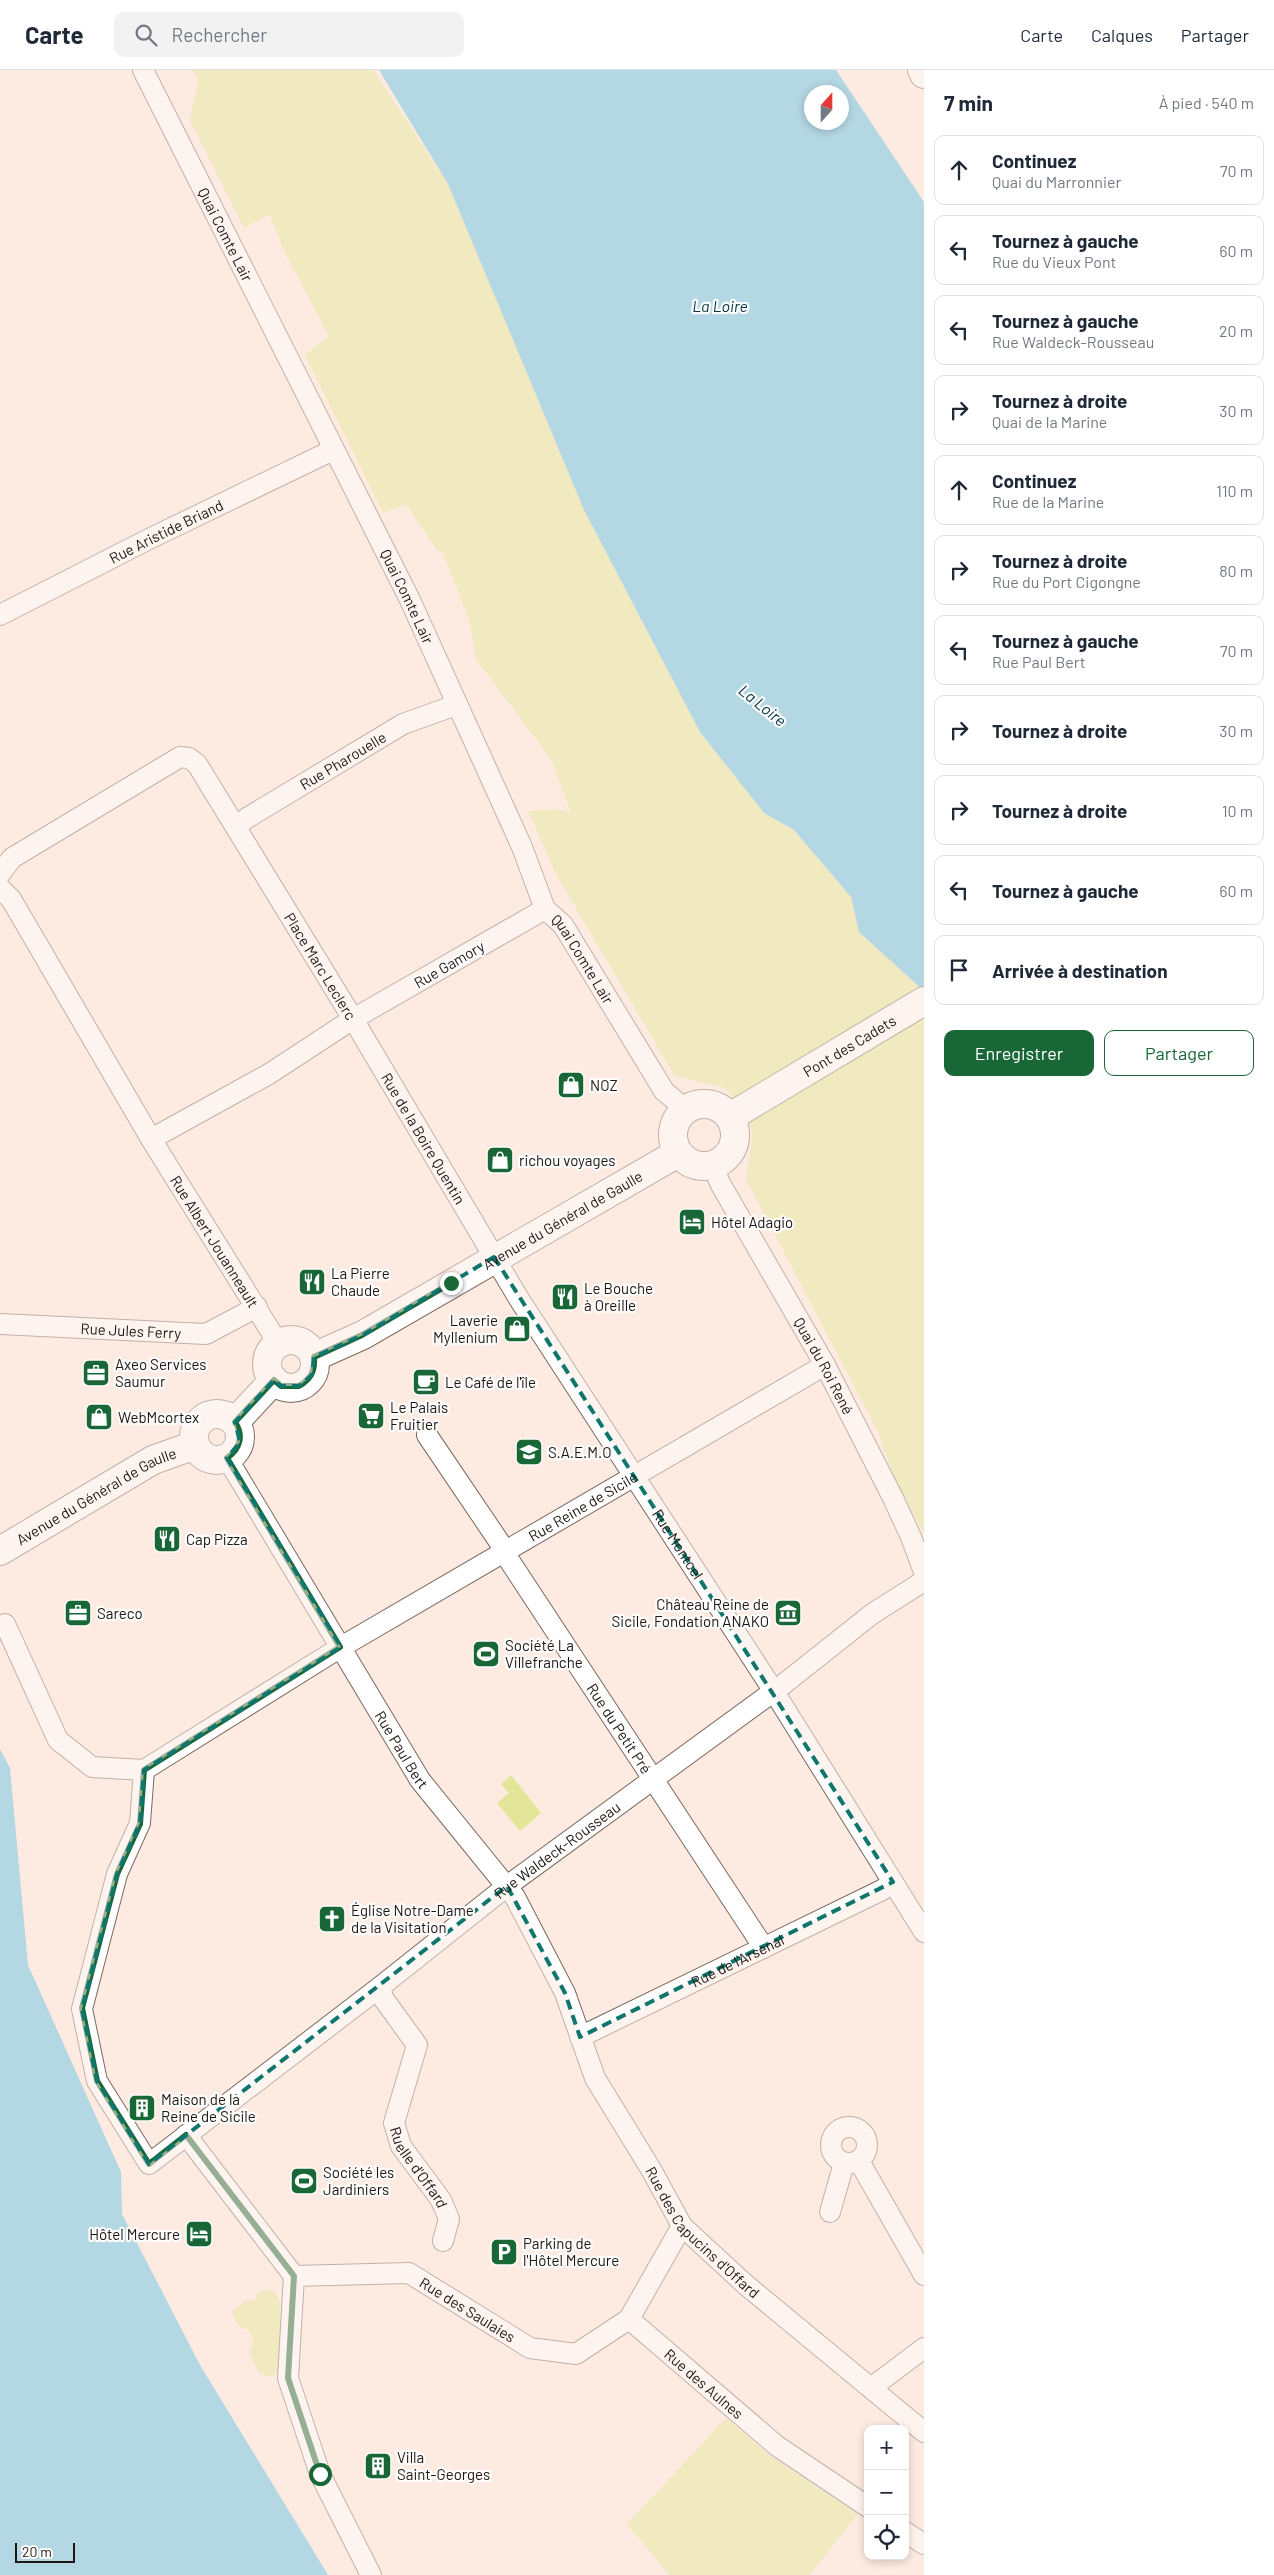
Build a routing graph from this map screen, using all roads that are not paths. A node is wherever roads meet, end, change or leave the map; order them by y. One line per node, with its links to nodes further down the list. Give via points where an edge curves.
1 (143, 70): 4 (street, Quai Comte Lair)
2 (922, 70): 3 (main road)
3 (924, 74)
4 (333, 450): 5 (street, Rue Aristide Briand); 6 (street, Quai Comte Lair, via 410,600)
5 (0, 615)
6 (456, 705): 7 (street, Rue Pharouelle, via 403,724); 10 (street, Quai Comte Lair, via 522,847)
7 (236, 827): 8 (street, Place Marc Leclerc, via 197,764 189,758 180,757 12,858); 12 (street, Place Marc Leclerc)
8 (0, 874)
9 (0, 888): 15 (street, via 11,899)
10 (546, 909): 12 (street, Rue Gamory); 13 (street, Quai Comte Lair, via 563,925 664,1091)
11 (924, 1000): 14 (main road, Pont des Cadets)
12 (353, 1019): 15 (street, Place Marc Leclerc, via 269,1074); 18 (street, Rue de la Boire Quentin)
13 (685, 1109): 14 (main road, via 704,1103 723,1110); 16 (main road, via 672,1134)
14 (730, 1117): 17 (main road, via 736,1136 734,1145 722,1161)
15 (151, 1139): 19 (street, Rue Albert Jouanneault)
16 (678, 1152): 17 (main road, via 693,1164); 18 (main road, Avenue du Général de Gaulle)
17 (712, 1165): 23 (street, Quai du Roi René)
18 (494, 1257): 22 (main road, Avenue du Général de Gaulle, via 362,1335); 29 (street, Rue Montcel)
19 (257, 1307): 20 (street, Rue Jules Ferry, via 206,1334); 21 (street, Rue Albert Jouanneault)
20 (0, 1324)
21 (278, 1343): 22 (main road, via 299,1341 311,1350); 24 (main road, via 272,1349 267,1365)
22 (314, 1357): 24 (main road, via 312,1374 299,1386 281,1386)
23 (825, 1365): 29 (street, Rue Reine de Sicile); 32 (street, Quai du Roi René, via 893,1498)
24 (274, 1380): 25 (main road)
25 (235, 1422): 27 (main road, Avenue du Général de Gaulle, via 220,1414 205,1416 195,1429); 28 (main road, via 240,1442)
26 (427, 1434): 31 (street, Rue du Petit Pré)
27 (195, 1445): 28 (main road, Avenue du Général de Gaulle, via 208,1458); 30 (main road, Avenue du Général de Gaulle, via 153,1460)
28 (227, 1458): 35 (street, Rue Paul Bert)
29 (633, 1475): 31 (street, Rue Reine de Sicile); 36 (street, Rue Montcel)
30 (0, 1551)
31 (505, 1551): 35 (street, Rue Reine de Sicile); 38 (street, Rue du Petit Pré)
32 (924, 1572)
33 (924, 1581): 36 (street, Rue Waldeck-Rousseau, via 872,1614)
34 (5, 1624): 37 (street, via 58,1740 92,1767)
35 (340, 1647): 37 (street, Rue Reine de Sicile); 40 (street, Rue Paul Bert, via 420,1780)
36 (773, 1690): 38 (street, Rue Waldeck-Rousseau); 39 (street, Rue Montcel)
37 (144, 1770): 45 (street, Rue Waldeck-Rousseau, via 140,1824 117,1874 82,2008 97,2081 149,2164)
38 (652, 1779): 40 (street, Rue Waldeck-Rousseau); 42 (street, Rue du Petit Pré)
39 (893, 1882): 41 (street, Rue Montcel); 42 (street, Rue de l'Arsenal)
40 (507, 1886): 43 (street, Rue Waldeck-Rousseau); 44 (street, Rue Paul Bert, via 565,1992)
41 (924, 1932)
42 (764, 1948): 44 (street, Rue de l'Arsenal)
43 (380, 1987): 45 (street, Rue Waldeck-Rousseau); 48 (street, Ruelle d'Offard, via 383,1998 417,2045 394,2123 401,2146 441,2200 449,2219)
44 (580, 2037): 47 (street, Rue des Capucins d'Offard, via 595,2078)
45 (186, 2135): 50 (street)
46 (830, 2212): 49 (street, via 852,2162)
47 (682, 2226): 51 (street); 53 (street, Rue des Capucins d'Offard, via 746,2285)
48 (443, 2241)
49 (924, 2275)
50 (294, 2276): 51 (street, Rue des Saulaies, via 409,2274 530,2348 576,2354); 58 (street, via 288,2378 320,2474)
51 (629, 2318): 55 (street, Rue des Aulnes, via 777,2446)
52 (924, 2348): 53 (street)
53 (871, 2388): 54 (street, Rue des Capucins d'Offard)
54 (924, 2432)
55 (864, 2504)
56 (909, 2535): 57 (street)
57 (924, 2544)
58 (371, 2575)

